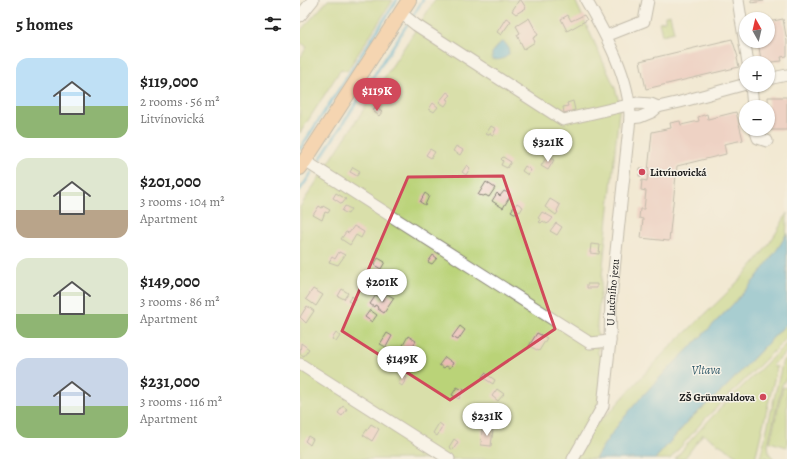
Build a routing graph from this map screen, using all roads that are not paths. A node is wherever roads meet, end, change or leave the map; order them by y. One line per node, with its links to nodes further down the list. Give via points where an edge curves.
1 (313, 0): 7 (street)
2 (409, 0): 6 (main road)
3 (586, 0): 8 (street, U Lučního jezu)
4 (648, 0): 8 (street, via 644,21)
5 (738, 0): 9 (street)
6 (401, 13): 13 (street, via 563,120); 18 (main road)
7 (300, 16)
8 (606, 36): 13 (street, U Lučního jezu)
9 (747, 56)
10 (787, 75): 11 (street)
11 (775, 78)
12 (739, 86): 14 (street)
13 (630, 104): 14 (street, via 651,104); 15 (street, U Lučního jezu)
14 (658, 107): 15 (street, via 640,117)
15 (630, 118): 19 (street, U Lučního jezu, via 611,299)
16 (757, 136): 17 (street)
17 (767, 141)
18 (302, 164): 19 (street, via 590,343)
19 (610, 341): 22 (street, U Lučního jezu, via 603,406)
20 (300, 364): 21 (street)
21 (449, 459)
22 (573, 459)

